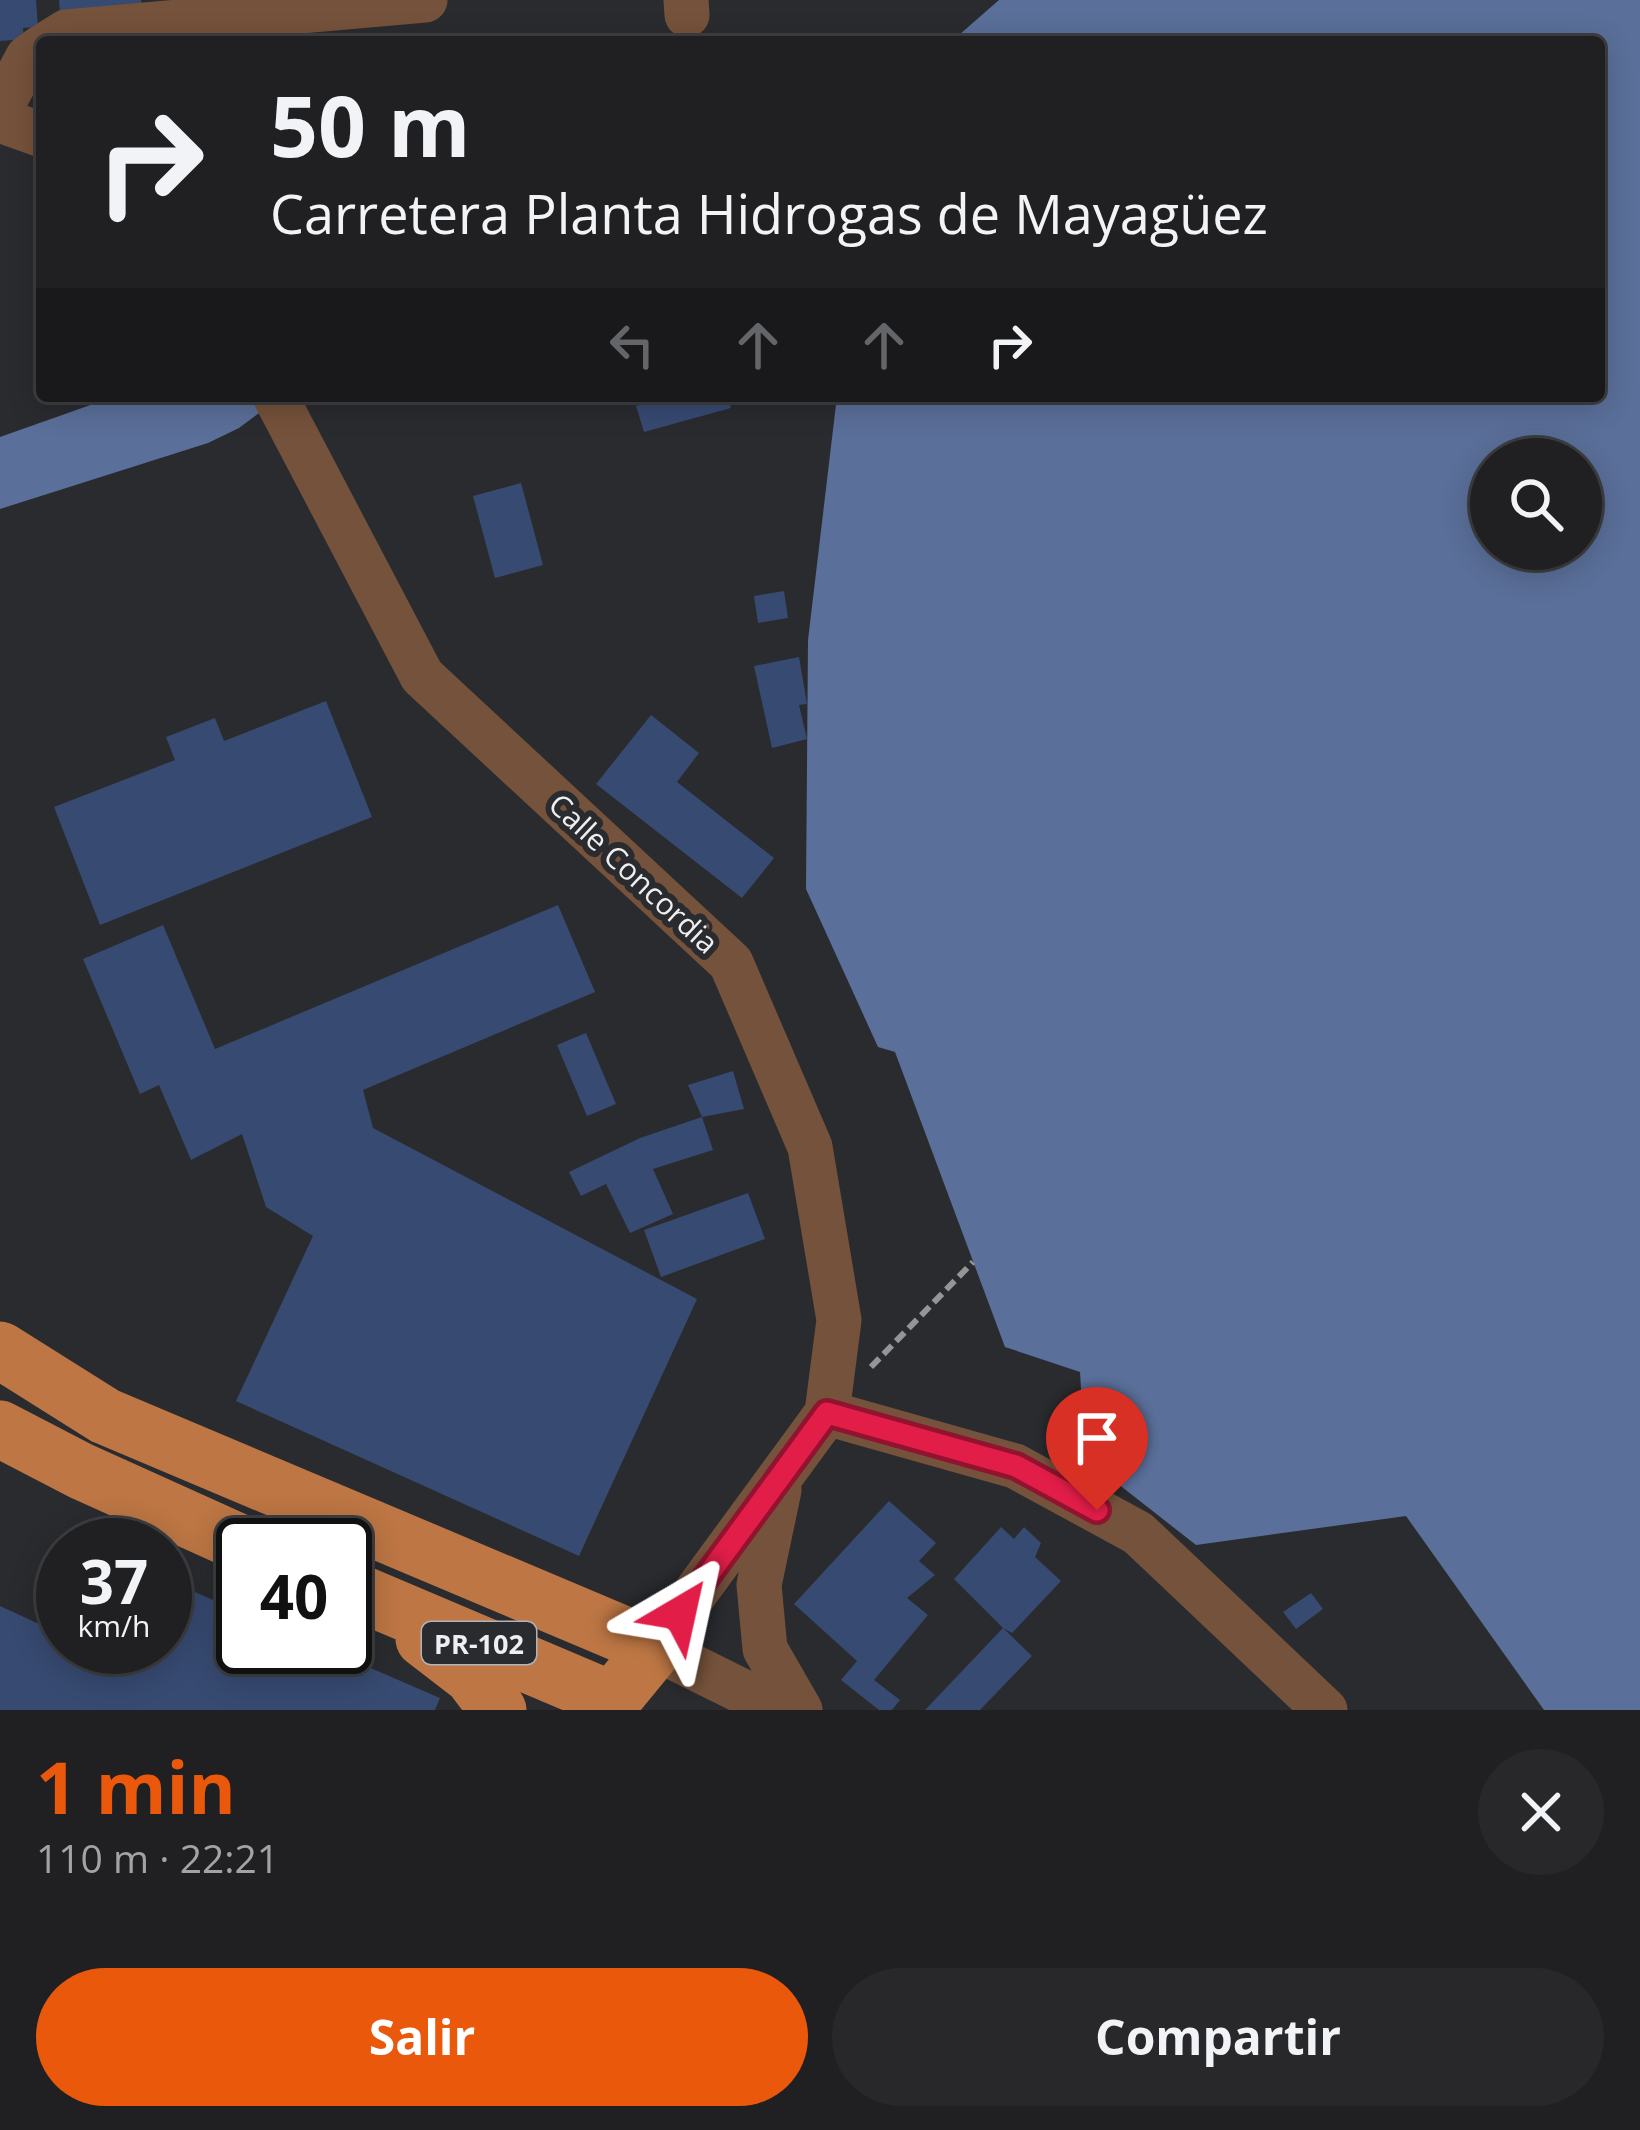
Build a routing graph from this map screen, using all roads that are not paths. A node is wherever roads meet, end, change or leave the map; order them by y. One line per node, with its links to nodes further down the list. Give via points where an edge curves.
1 (425, 0): 2 (street)
2 (60, 36)
3 (36, 51): 4 (street)
4 (0, 109)
5 (0, 120): 6 (street)
6 (36, 133)
7 (278, 402): 9 (street, Calle Concordia, via 422,676 731,963 810,1147 838,1320)
8 (0, 1350): 10 (main road, PR-102)
9 (827, 1413): 13 (street, Calle Concordia); 22 (street, via 1016,1466 1138,1533)
10 (105, 1416): 12 (main road); 17 (main road, PR-102)
11 (0, 1429): 12 (main road)
12 (81, 1472): 14 (main road)
13 (782, 1474): 17 (street, Calle Concordia); 21 (street, via 759,1585 765,1649)
14 (216, 1532)
15 (372, 1599): 18 (main road, PR-102)
16 (372, 1604): 19 (main road, via 472,1676)
17 (655, 1648): 18 (main road, PR-102); 20 (street)
18 (615, 1706)
19 (498, 1710)
20 (780, 1710)
21 (800, 1710)
22 (1325, 1710)

